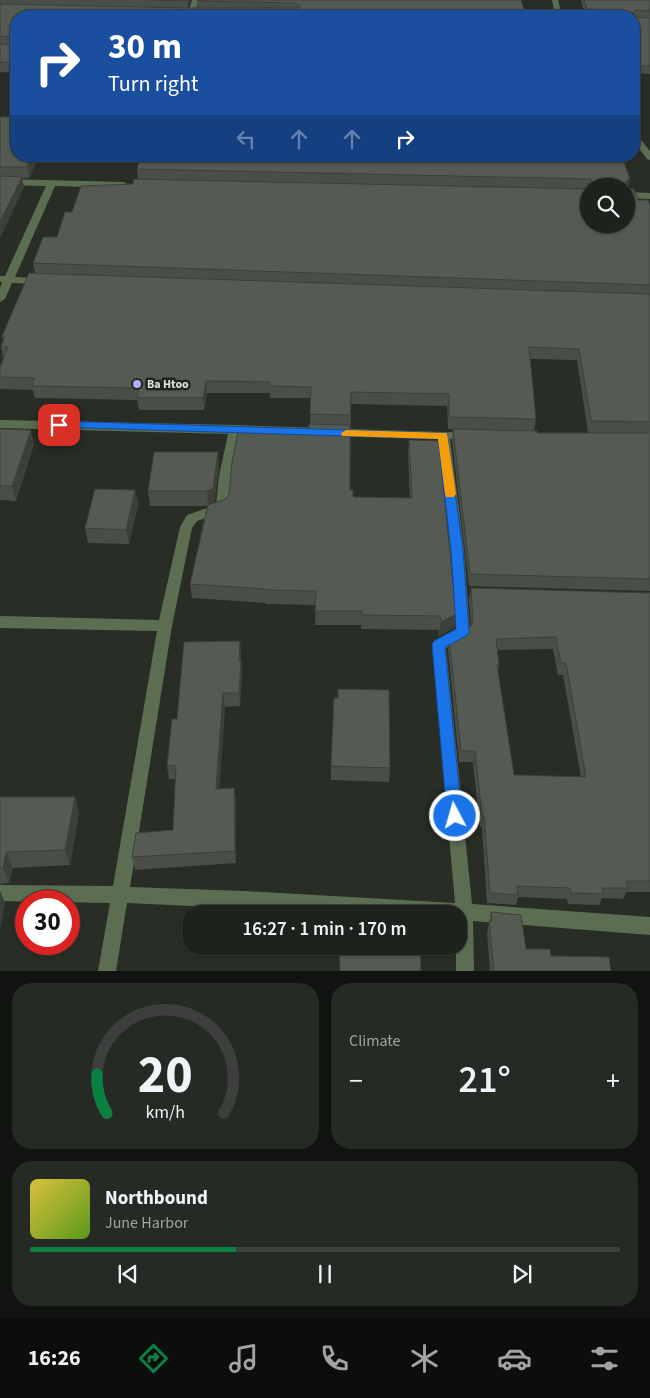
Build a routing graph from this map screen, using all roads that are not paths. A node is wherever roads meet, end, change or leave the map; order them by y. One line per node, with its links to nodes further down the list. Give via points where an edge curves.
1 (640, 144): 2 (street)
2 (649, 154)
3 (0, 182): 4 (street)
4 (52, 184): 5 (street); 8 (street)
5 (132, 185)
6 (635, 196): 7 (street)
7 (650, 196)
8 (5, 280): 9 (street); 10 (street)
9 (58, 281)
10 (0, 299)
11 (0, 424): 12 (street)
12 (235, 429): 13 (street); 16 (street, via 222,508 192,518 186,527)
13 (444, 436): 14 (street); 20 (street, via 465,593 463,632 439,645)
14 (483, 436)
15 (0, 622): 16 (street)
16 (165, 626): 18 (street)
17 (0, 893): 18 (street)
18 (119, 893): 19 (street); 24 (street)
19 (349, 905)
20 (463, 905)
21 (467, 911): 22 (street)
22 (650, 926)
23 (465, 955): 25 (street)
24 (107, 970)
25 (465, 970)

